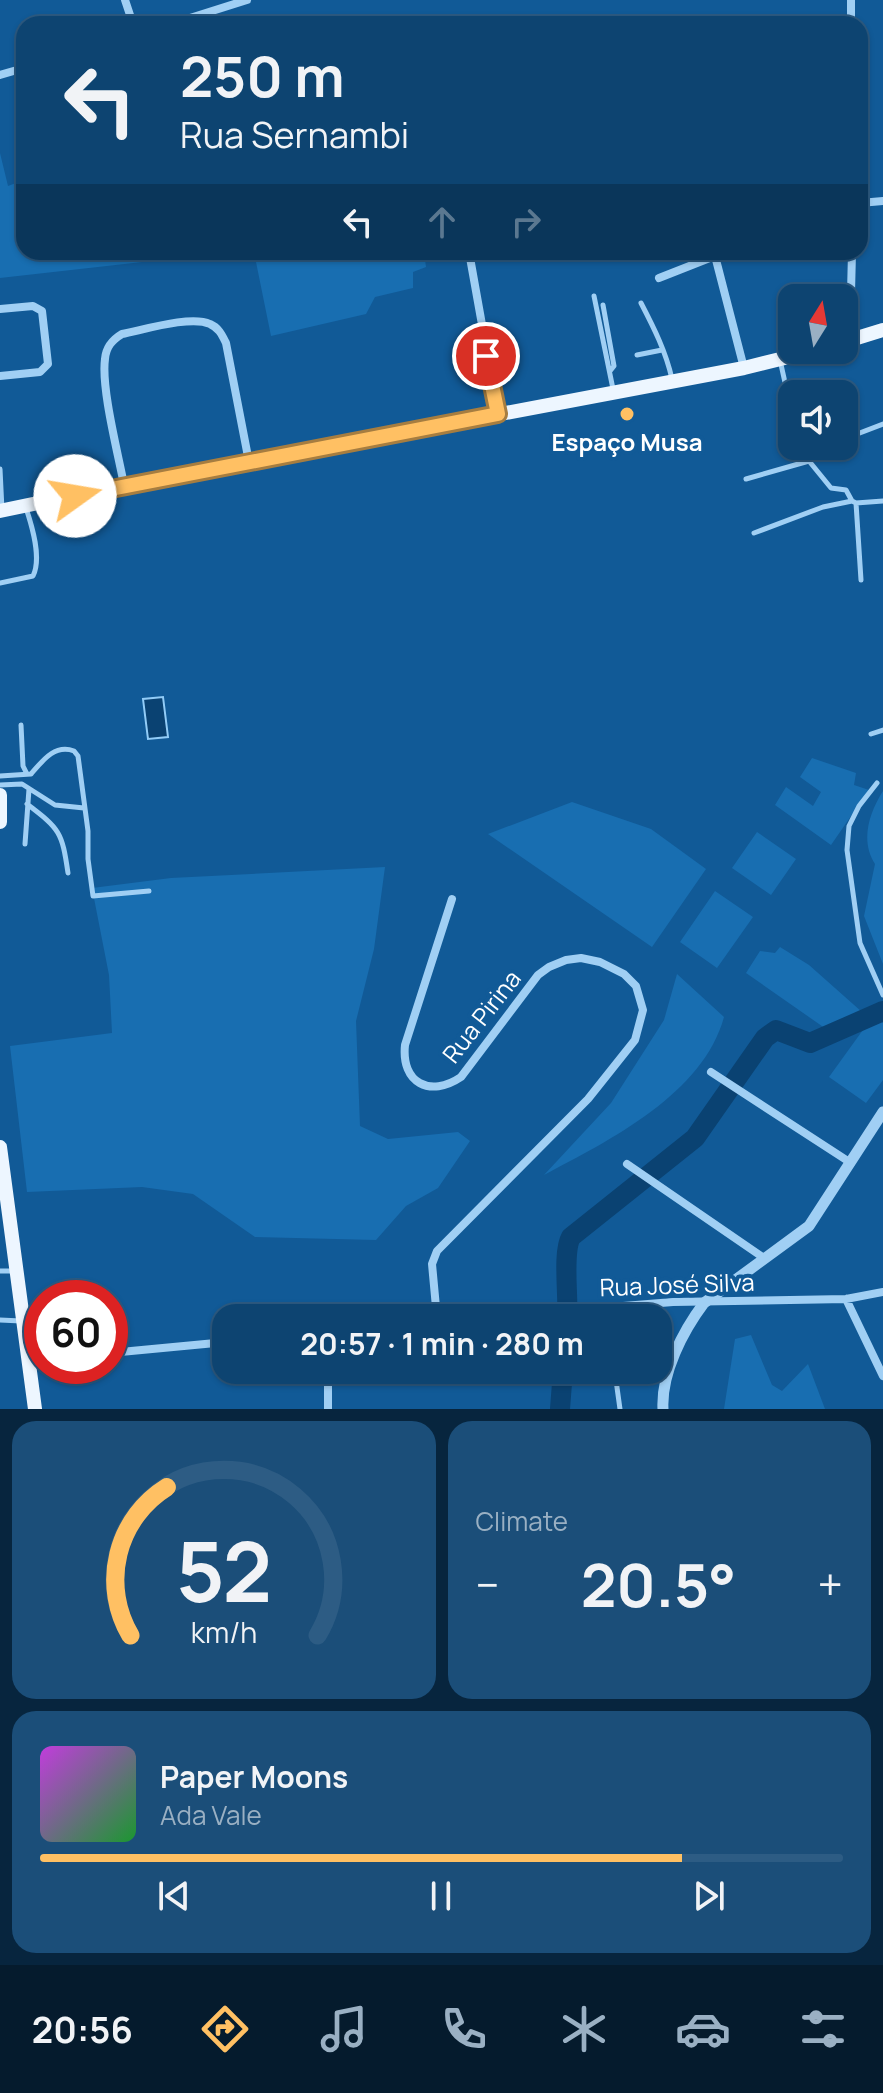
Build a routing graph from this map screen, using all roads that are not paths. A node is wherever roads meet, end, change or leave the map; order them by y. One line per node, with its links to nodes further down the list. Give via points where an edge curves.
1 (247, 0): 2 (street)
2 (196, 16)
3 (470, 260): 23 (street)
4 (701, 260): 7 (street)
5 (720, 260): 18 (street)
6 (852, 260): 8 (street)
7 (659, 278)
8 (851, 284)
9 (594, 296): 19 (lane)
10 (641, 303): 15 (lane)
11 (603, 305): 19 (lane, via 614,366)
12 (0, 309): 20 (street, via 33,306 42,311 48,364 40,372)
13 (883, 330): 14 (main road)
14 (858, 338)
15 (662, 350): 16 (lane); 21 (lane)
16 (637, 355)
17 (778, 360): 18 (main road)
18 (744, 368): 21 (main road)
19 (609, 372): 22 (lane)
20 (0, 376)
21 (672, 380): 22 (main road)
22 (614, 391): 23 (main road)
23 (498, 414): 27 (main road)
24 (883, 424): 25 (lane)
25 (858, 434)
26 (809, 461): 29 (lane); 32 (lane, via 831,488 849,492)
27 (249, 462): 30 (main road); 30 (street, via 226,343 219,331 201,321 122,334 108,348 105,375)
28 (0, 469): 34 (lane)
29 (746, 479)
30 (124, 485): 33 (main road)
31 (883, 501): 32 (lane)
32 (854, 502): 35 (lane, via 823,507); 36 (lane)
33 (25, 507): 34 (main road); 37 (lane, via 37,568 33,576)
34 (1, 511)
35 (754, 533)
36 (861, 580)
37 (0, 583)
38 (21, 725): 41 (lane)
39 (883, 730): 40 (lane)
40 (871, 734)
41 (25, 775): 42 (lane); 44 (lane); 49 (lane, via 53,752 74,751)
42 (0, 776)
43 (877, 783): 55 (lane, via 849,826 847,850 860,943)
44 (22, 784): 45 (lane); 46 (lane)
45 (0, 785)
46 (29, 789): 48 (lane); 49 (lane, via 55,805)
47 (0, 795): 50 (main road)
48 (27, 804): 51 (lane); 52 (lane, via 61,835)
49 (84, 808): 53 (lane, via 93,896)
50 (0, 822)
51 (25, 844)
52 (68, 873)
53 (149, 891)
54 (452, 899): 68 (street, Rua Pirina, via 405,1045 409,1073 419,1083 448,1086 461,1077 538,975 566,960 600,962 624,974 636,986 643,1010 635,1040 588,1099 437,1251 432,1264)
55 (883, 995)
56 (711, 1072): 59 (street)
57 (883, 1112): 59 (street)
58 (0, 1147): 61 (main road)
59 (851, 1163): 62 (street, via 809,1226)
60 (627, 1164): 62 (street)
61 (3, 1197): 64 (main road)
62 (764, 1258): 67 (street)
63 (0, 1271): 64 (lane)
64 (17, 1271): 71 (main road)
65 (883, 1292): 66 (street, Rua José Silva)
66 (846, 1299): 67 (street, Rua José Silva); 76 (street)
67 (704, 1303): 69 (street, Rua José Silva); 75 (street)
68 (436, 1304)
69 (668, 1304)
70 (0, 1320): 71 (lane)
71 (22, 1321): 72 (main road)
72 (24, 1327)
73 (212, 1343): 74 (street)
74 (128, 1351)
75 (672, 1363)
76 (883, 1376)
77 (35, 1384): 81 (main road)
78 (328, 1384): 82 (street)
79 (617, 1384): 83 (lane)
80 (665, 1384): 84 (street)
81 (35, 1409)
82 (328, 1409)
83 (620, 1409)
84 (663, 1409)

